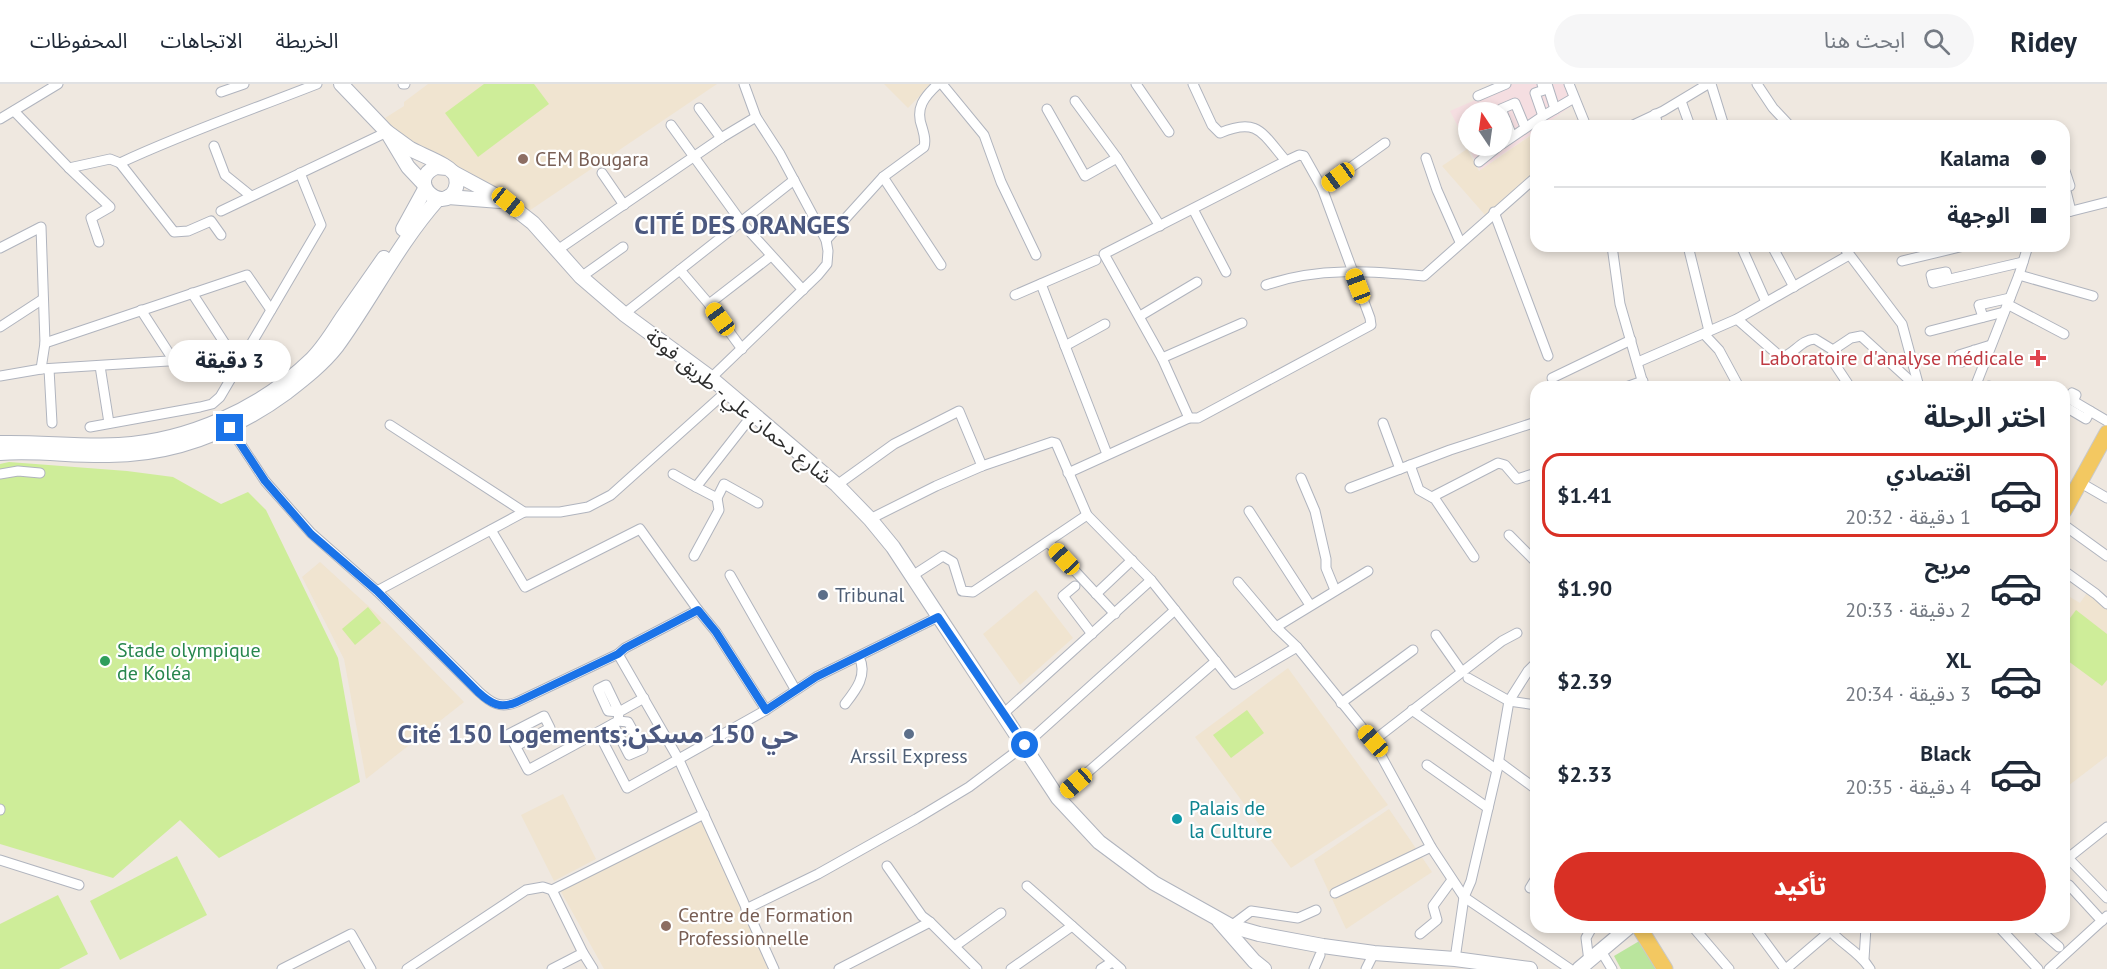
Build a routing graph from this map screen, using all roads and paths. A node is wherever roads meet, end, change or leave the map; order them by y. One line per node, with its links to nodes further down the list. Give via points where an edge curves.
1 (38, 84): 18 (street)
2 (58, 84): 18 (street)
3 (244, 84): 17 (street)
4 (317, 84): 54 (street)
5 (341, 84): 42 (main road, شارع دحمان علي - طريق فوكة)
6 (744, 84): 30 (street)
7 (938, 84): 59 (street, via 920,105 924,147)
8 (942, 84): 89 (street, via 984,135 1001,182)
9 (1136, 84): 43 (street)
10 (1193, 84): 52 (street, via 1212,125 1220,133 1244,126 1259,130)
11 (1506, 84): 19 (street)
12 (1542, 84): 29 (street, via 1544,90 1535,93)
13 (1547, 84): 26 (street)
14 (1569, 84): 20 (street)
15 (1709, 84): 22 (street); 37 (street)
16 (1757, 84): 38 (street)
17 (220, 92)
18 (39, 96): 27 (street)
19 (1478, 96)
20 (1574, 98): 26 (street); 33 (street)
21 (1075, 101): 50 (street)
22 (1681, 101): 28 (street); 36 (street)
23 (1512, 105): 41 (street, via 1515,104)
24 (699, 108): 45 (street)
25 (1047, 109): 50 (street, via 1085,176)
26 (1555, 109): 29 (street)
27 (14, 111): 31 (street); 55 (street)
28 (1655, 114): 34 (street); 35 (street)
29 (1543, 116): 32 (street)
30 (756, 117): 45 (street); 60 (street)
31 (0, 119)
32 (1536, 120)
33 (1583, 120)
34 (1643, 120)
35 (1656, 120)
36 (1688, 120)
37 (1722, 120)
38 (1784, 120)
39 (1530, 124): 41 (street)
40 (671, 125): 49 (street)
41 (1524, 127): 44 (street)
42 (387, 132): 56 (main road, شارع دحمان علي - طريق فوكة); 57 (street); 62 (main road, شارع دحمان علي - طريق فوكة)
43 (1169, 132)
44 (1512, 136)
45 (721, 138): 49 (street)
46 (1385, 143): 63 (street)
47 (214, 146): 64 (street, via 225,175)
48 (1486, 156): 53 (street)
49 (693, 157): 68 (street); 73 (street)
50 (1117, 158): 74 (street)
51 (1426, 158): 78 (street)
52 (1286, 161): 63 (street, via 1304,156); 69 (street)
53 (1479, 162)
54 (120, 163): 55 (street, via 110,159); 75 (street, via 174,232 188,231 211,221)
55 (69, 168): 77 (street, via 110,207 91,218)
56 (451, 170): 62 (main road, via 431,169); 65 (main road, via 456,189); 66 (main road, شارع دحمان علي - طريق فوكة)
57 (300, 173): 64 (street); 115 (street, via 321,225)
58 (602, 173): 68 (street)
59 (883, 177): 76 (street); 95 (street)
60 (794, 180): 73 (street); 76 (street)
61 (1530, 182): 72 (street)
62 (425, 187): 65 (main road, via 433,197); 165 (main road, via 407,223 328,339 313,358 257,400 207,425 156,440 120,445)
63 (1322, 188): 97 (street)
64 (251, 196): 70 (street)
65 (443, 198): 66 (main road); 163 (main road, via 416,225 335,348 300,382)
66 (508, 202): 81 (main road, شارع دحمان علي - طريق فوكة)
67 (2107, 202): 71 (street)
68 (624, 205): 81 (street)
69 (1193, 209): 74 (street); 98 (street)
70 (221, 211)
71 (2070, 211)
72 (1494, 212): 78 (street); 135 (street)
73 (742, 223): 91 (street); 96 (street)
74 (1160, 226): 117 (street, via 1104,254)
75 (221, 235)
76 (826, 240): 106 (street, via 827,264)
77 (99, 242)
78 (1460, 242): 97 (street, via 1424,276)
79 (623, 247): 100 (street)
80 (0, 248): 110 (street, via 41,227)
81 (556, 250): 100 (main road, شارع دحمان علي - طريق فوكة)
82 (1613, 252): 126 (street, via 1620,304)
83 (1689, 252): 124 (street)
84 (1744, 252): 111 (street)
85 (1775, 252): 105 (street)
86 (1847, 252): 90 (street)
87 (1939, 252): 93 (street)
88 (2026, 252): 94 (street)
89 (1036, 255)
90 (1849, 255): 105 (street); 148 (street, via 1902,324)
91 (771, 256): 106 (street); 112 (street)
92 (1096, 260): 103 (street)
93 (1902, 261)
94 (2023, 262): 99 (street); 101 (street)
95 (941, 265)
96 (680, 270): 112 (street); 116 (street)
97 (1352, 271): 104 (street, via 1283,279); 155 (street, via 1371,325 1198,418)
98 (1226, 272)
99 (2019, 275): 109 (street); 113 (street)
100 (581, 277): 116 (main road, شارع دحمان علي - طريق فوكة)
101 (1948, 279)
102 (1197, 282): 117 (street)
103 (1041, 284): 108 (street); 129 (street)
104 (1266, 285)
105 (1794, 287): 111 (street)
106 (803, 290): 131 (street)
107 (192, 292): 114 (street); 115 (street, via 247,275); 134 (street)
108 (1015, 295)
109 (2093, 296)
110 (44, 299): 122 (street); 127 (street)
111 (1766, 302): 119 (street)
112 (710, 304): 131 (street)
113 (2007, 304): 118 (street); 118 (street, via 1979,305); 125 (street); 128 (street)
114 (141, 310): 127 (street); 137 (street)
115 (271, 310): 130 (street)
116 (624, 314): 142 (main road, شارع دحمان علي - طريق فوكة)
117 (1140, 316): 136 (street)
118 (1983, 317): 123 (street)
119 (1737, 319): 124 (street); 132 (street, via 1783,357 1809,339)
120 (1242, 323): 136 (street)
121 (1105, 324): 129 (street)
122 (0, 327)
123 (1930, 331)
124 (1707, 333): 138 (street); 145 (street)
125 (2064, 334)
126 (1631, 340): 138 (street); 143 (street)
127 (45, 343): 140 (street)
128 (1991, 345): 133 (street); 149 (street)
129 (1065, 346): 167 (street)
130 (249, 347): 134 (street); 158 (street, via 212,404)
131 (742, 349): 142 (street)
132 (1833, 350): 146 (street, via 1832,360); 147 (street, via 1854,336 1861,336)
133 (1974, 350)
134 (231, 353): 137 (street)
135 (1548, 356)
136 (1162, 358): 155 (street)
137 (174, 361): 139 (street)
138 (1638, 362): 144 (street)
139 (100, 366): 140 (street); 158 (street)
140 (45, 369): 141 (street); 157 (street)
141 (0, 376)
142 (711, 378): 150 (main road, شارع دحمان علي - طريق فوكة)
143 (1552, 378)
144 (1643, 381)
145 (1736, 381)
146 (1846, 381)
147 (1911, 381)
148 (1916, 381)
149 (1977, 381)
150 (727, 391): 154 (main road, شارع دحمان علي - طريق فوكة); 185 (street, via 611,495 581,509)
151 (2070, 396): 153 (street, via 2076,395 2073,401)
152 (2070, 409): 153 (street, via 2086,419)
153 (2090, 411): 156 (street)
154 (754, 413): 176 (main road, شارع دحمان علي - طريق فوكة); 177 (street)
155 (1189, 418): 167 (street)
156 (2107, 422)
157 (52, 423)
158 (110, 423): 162 (street)
159 (1383, 423): 169 (street)
160 (1530, 424): 169 (street)
161 (390, 425): 185 (street)
162 (90, 427)
163 (230, 428): 166 (main road, via 184,445 130,454); 205 (street, via 288,510)
164 (2107, 433): 179 (main road)
165 (0, 443)
166 (0, 453)
167 (1107, 454): 170 (street)
168 (982, 466): 170 (street, via 1052,442 1056,443); 176 (street, via 959,411 894,444); 187 (street)
169 (1405, 467): 178 (street); 180 (street, via 1419,490)
170 (1068, 473): 186 (street)
171 (40, 474): 174 (street, via 18,471)
172 (673, 474): 177 (street)
173 (1530, 475): 180 (street, via 1516,479 1505,465 1498,463)
174 (1, 476)
175 (1301, 478): 204 (street, via 1315,511 1326,568)
176 (837, 485): 187 (main road, شارع دحمان علي - طريق فوكة)
177 (696, 487): 181 (street)
178 (1350, 488)
179 (2073, 491): 182 (street)
180 (1432, 497): 195 (street)
181 (717, 498): 183 (street, via 724,484); 192 (street, via 719,510)
182 (2107, 498)
183 (758, 503)
184 (1249, 511): 208 (street)
185 (524, 512): 189 (street)
186 (1087, 515): 191 (street); 196 (street)
187 (870, 519): 199 (main road, شارع دحمان علي - طريق فوكة)
188 (2070, 529): 194 (street)
189 (492, 530): 205 (street); 209 (street, via 525,587 640,529)
190 (1509, 535): 193 (street)
191 (1048, 542): 199 (street, via 973,592 962,591 953,562 943,556); 206 (street)
192 (694, 556)
193 (1530, 556)
194 (2107, 556)
195 (1474, 557)
196 (1132, 560): 201 (street); 206 (street)
197 (1368, 571): 204 (street)
198 (730, 574): 224 (street)
199 (912, 576): 212 (main road, شارع دحمان علي - طريق فوكة)
200 (2070, 576): 207 (street)
201 (1151, 580): 210 (street); 211 (street)
202 (1238, 582): 213 (street)
203 (1075, 585): 215 (street, via 1063,596)
204 (1335, 590): 208 (street)
205 (377, 591): 219 (street, via 494,704 506,706)
206 (1096, 594): 211 (street)
207 (2107, 604)
208 (1310, 605): 213 (street)
209 (698, 610): 219 (street); 230 (street)
210 (1175, 610): 221 (street); 235 (street)
211 (1115, 614): 215 (street)
212 (938, 617): 220 (street); 232 (main road, شارع دحمان علي - طريق فوكة)
213 (1276, 627): 217 (street)
214 (1517, 633): 223 (street, via 1502,641)
215 (1092, 634): 232 (street)
216 (1436, 635): 223 (street)
217 (1296, 647): 221 (street, via 1234,684); 228 (street)
218 (1413, 650): 228 (street)
219 (618, 654): 225 (street)
220 (859, 657): 224 (street); 227 (street, via 863,664 861,680)
221 (1216, 661): 241 (street)
222 (1530, 669): 226 (street)
223 (1465, 675): 226 (street); 231 (street)
224 (795, 689): 230 (street)
225 (644, 698): 233 (street); 237 (street)
226 (1509, 701): 229 (street); 239 (street)
227 (845, 704)
228 (1341, 704): 234 (street)
229 (1530, 704)
230 (766, 710): 237 (street)
231 (1412, 710): 234 (street); 239 (street)
232 (1003, 714): 235 (main road, شارع دحمان علي - طريق فوكة)
233 (597, 732): 236 (street, via 528,770); 237 (street, via 627,788)
234 (1373, 741): 245 (street)
235 (1025, 745): 241 (main road, شارع دحمان علي - طريق فوكة); 260 (street, via 969,787 916,819)
236 (516, 746)
237 (679, 760): 243 (street)
238 (1426, 765): 242 (street)
239 (1498, 766): 240 (street); 242 (street)
240 (1530, 785)
241 (1058, 798): 263 (main road, شارع دحمان علي - طريق فوكة, via 1099,842 1126,863)
242 (1488, 808): 257 (street)
243 (704, 814): 254 (street); 260 (street)
244 (2107, 827): 246 (street)
245 (1431, 847): 250 (street); 255 (street)
246 (2070, 853)
247 (0, 860): 251 (street)
248 (2070, 860): 258 (street)
249 (887, 866): 265 (street)
250 (1452, 880): 257 (street); 259 (street)
251 (79, 885)
252 (1027, 886): 266 (street)
253 (2070, 886): 264 (street)
254 (552, 890): 282 (street); 292 (street, via 526,890)
255 (1335, 893)
256 (1426, 896): 259 (street)
257 (1464, 897): 285 (street); 304 (street)
258 (2107, 898)
259 (1433, 906): 278 (street, via 1437,920)
260 (746, 909): 295 (street)
261 (1316, 910): 267 (street, via 1298,918 1251,911)
262 (1001, 913): 279 (street)
263 (1216, 918): 267 (main road, شارع دحمان علي - طريق فوكة); 289 (main road)
264 (2104, 918): 311 (street)
265 (930, 922): 279 (street); 296 (street)
266 (1072, 926): 287 (street); 298 (street)
267 (1231, 926): 283 (main road, شارع دحمان علي - طريق فوكة, via 1301,943)
268 (1589, 933): 288 (street)
269 (1622, 933): 281 (main road)
270 (1643, 933): 306 (main road)
271 (1698, 933): 307 (street)
272 (1758, 933): 308 (street)
273 (1825, 933): 308 (street)
274 (1836, 933): 286 (street)
275 (1866, 933): 286 (street)
276 (2004, 933): 310 (street)
277 (2043, 933): 280 (street)
278 (1420, 934)
279 (955, 946): 297 (street)
280 (2059, 947)
281 (1601, 951): 288 (main road); 305 (street)
282 (582, 953): 293 (street); 294 (street)
283 (1374, 953): 285 (main road, شارع دحمان علي - طريق فوكة); 302 (street)
284 (1320, 955): 301 (street)
285 (1455, 959): 303 (main road, شارع دحمان علي - طريق فوكة)
286 (1864, 959): 309 (street)
287 (1112, 962): 299 (street); 300 (street)
288 (1584, 965)
289 (1255, 966)
290 (282, 969): 291 (street, via 351,934)
291 (371, 969)
292 (407, 969)
293 (552, 969)
294 (593, 969)
295 (774, 969)
296 (839, 969)
297 (977, 969)
298 (1011, 969)
299 (1101, 969)
300 (1120, 969)
301 (1314, 969)
302 (1366, 969)
303 (1530, 969)
304 (1570, 969)
305 (1612, 969)
306 (1665, 969)
307 (1729, 969)
308 (1785, 969)
309 (1870, 969)
310 (2037, 969)
311 (2049, 969)

